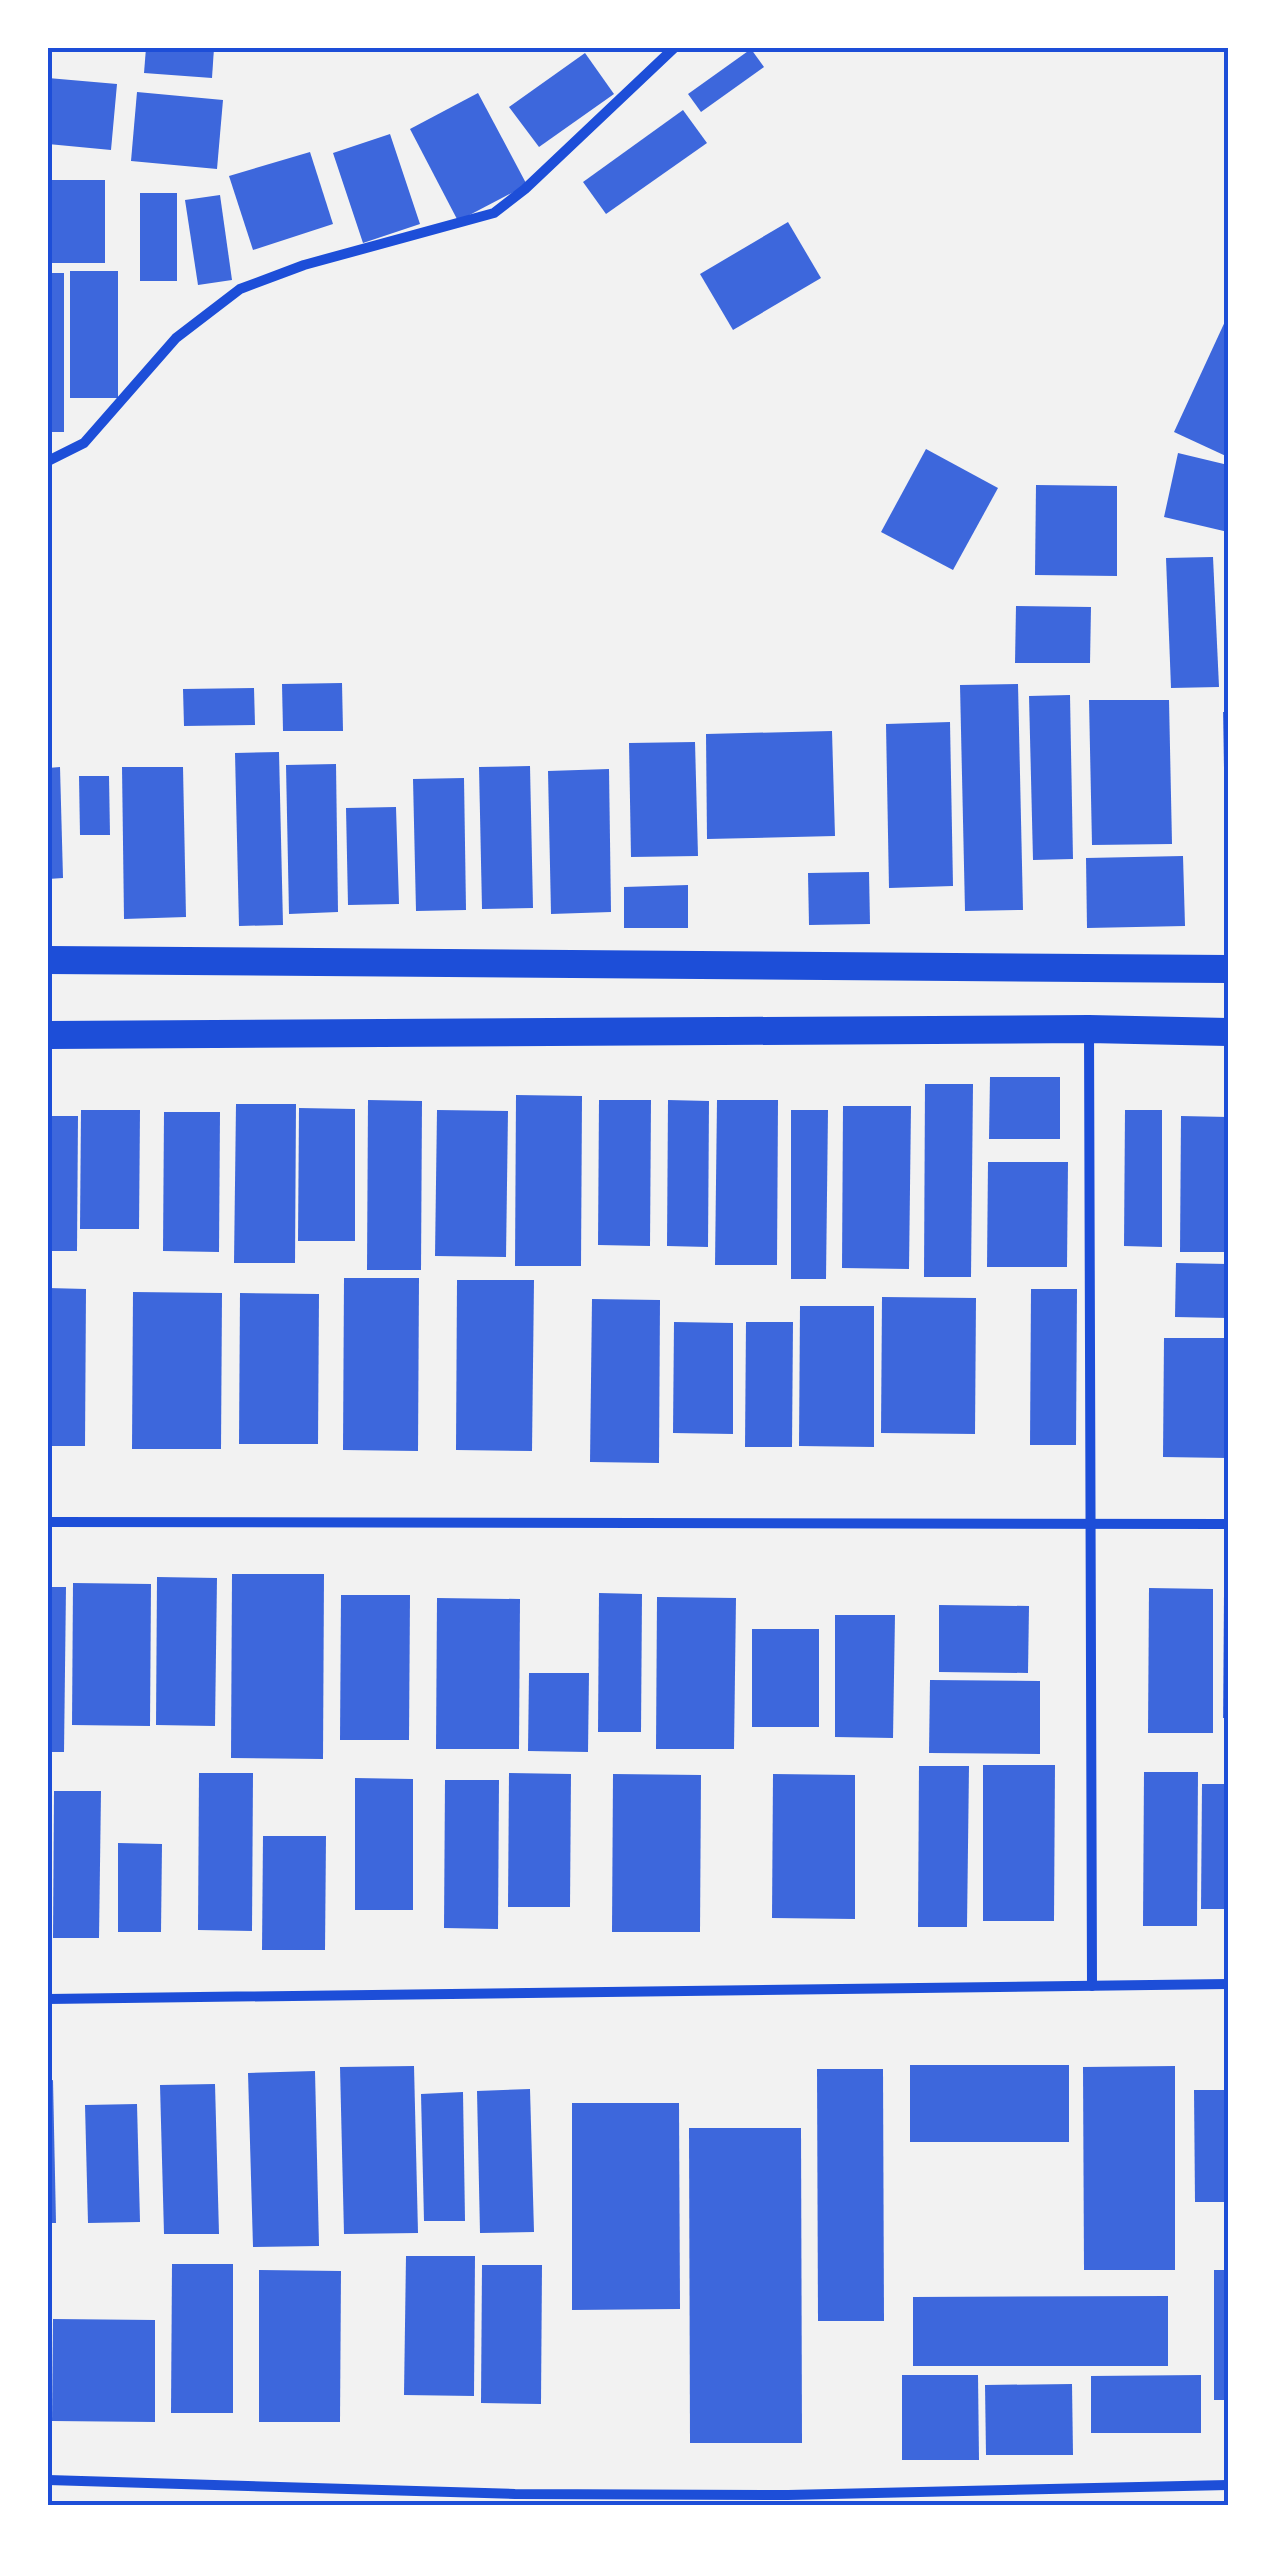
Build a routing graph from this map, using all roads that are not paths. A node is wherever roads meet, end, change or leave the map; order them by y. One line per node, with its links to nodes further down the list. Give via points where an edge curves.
1 (674, 48): 2 (street, via 494,212 240,289 176,338 84,443)
2 (48, 461)
3 (48, 960): 4 (highway)
4 (1228, 969)
5 (1089, 1029): 6 (highway); 7 (highway); 9 (street)
6 (1228, 1032)
7 (48, 1035)
8 (48, 1522): 9 (street)
9 (1092, 1524): 10 (street); 12 (street)
10 (1228, 1524)
11 (1228, 1984): 12 (street)
12 (1092, 1986): 13 (street)
13 (48, 1999)
14 (48, 2480): 16 (street)
15 (1228, 2485): 17 (street)
16 (517, 2500): 17 (street)
17 (790, 2500)

